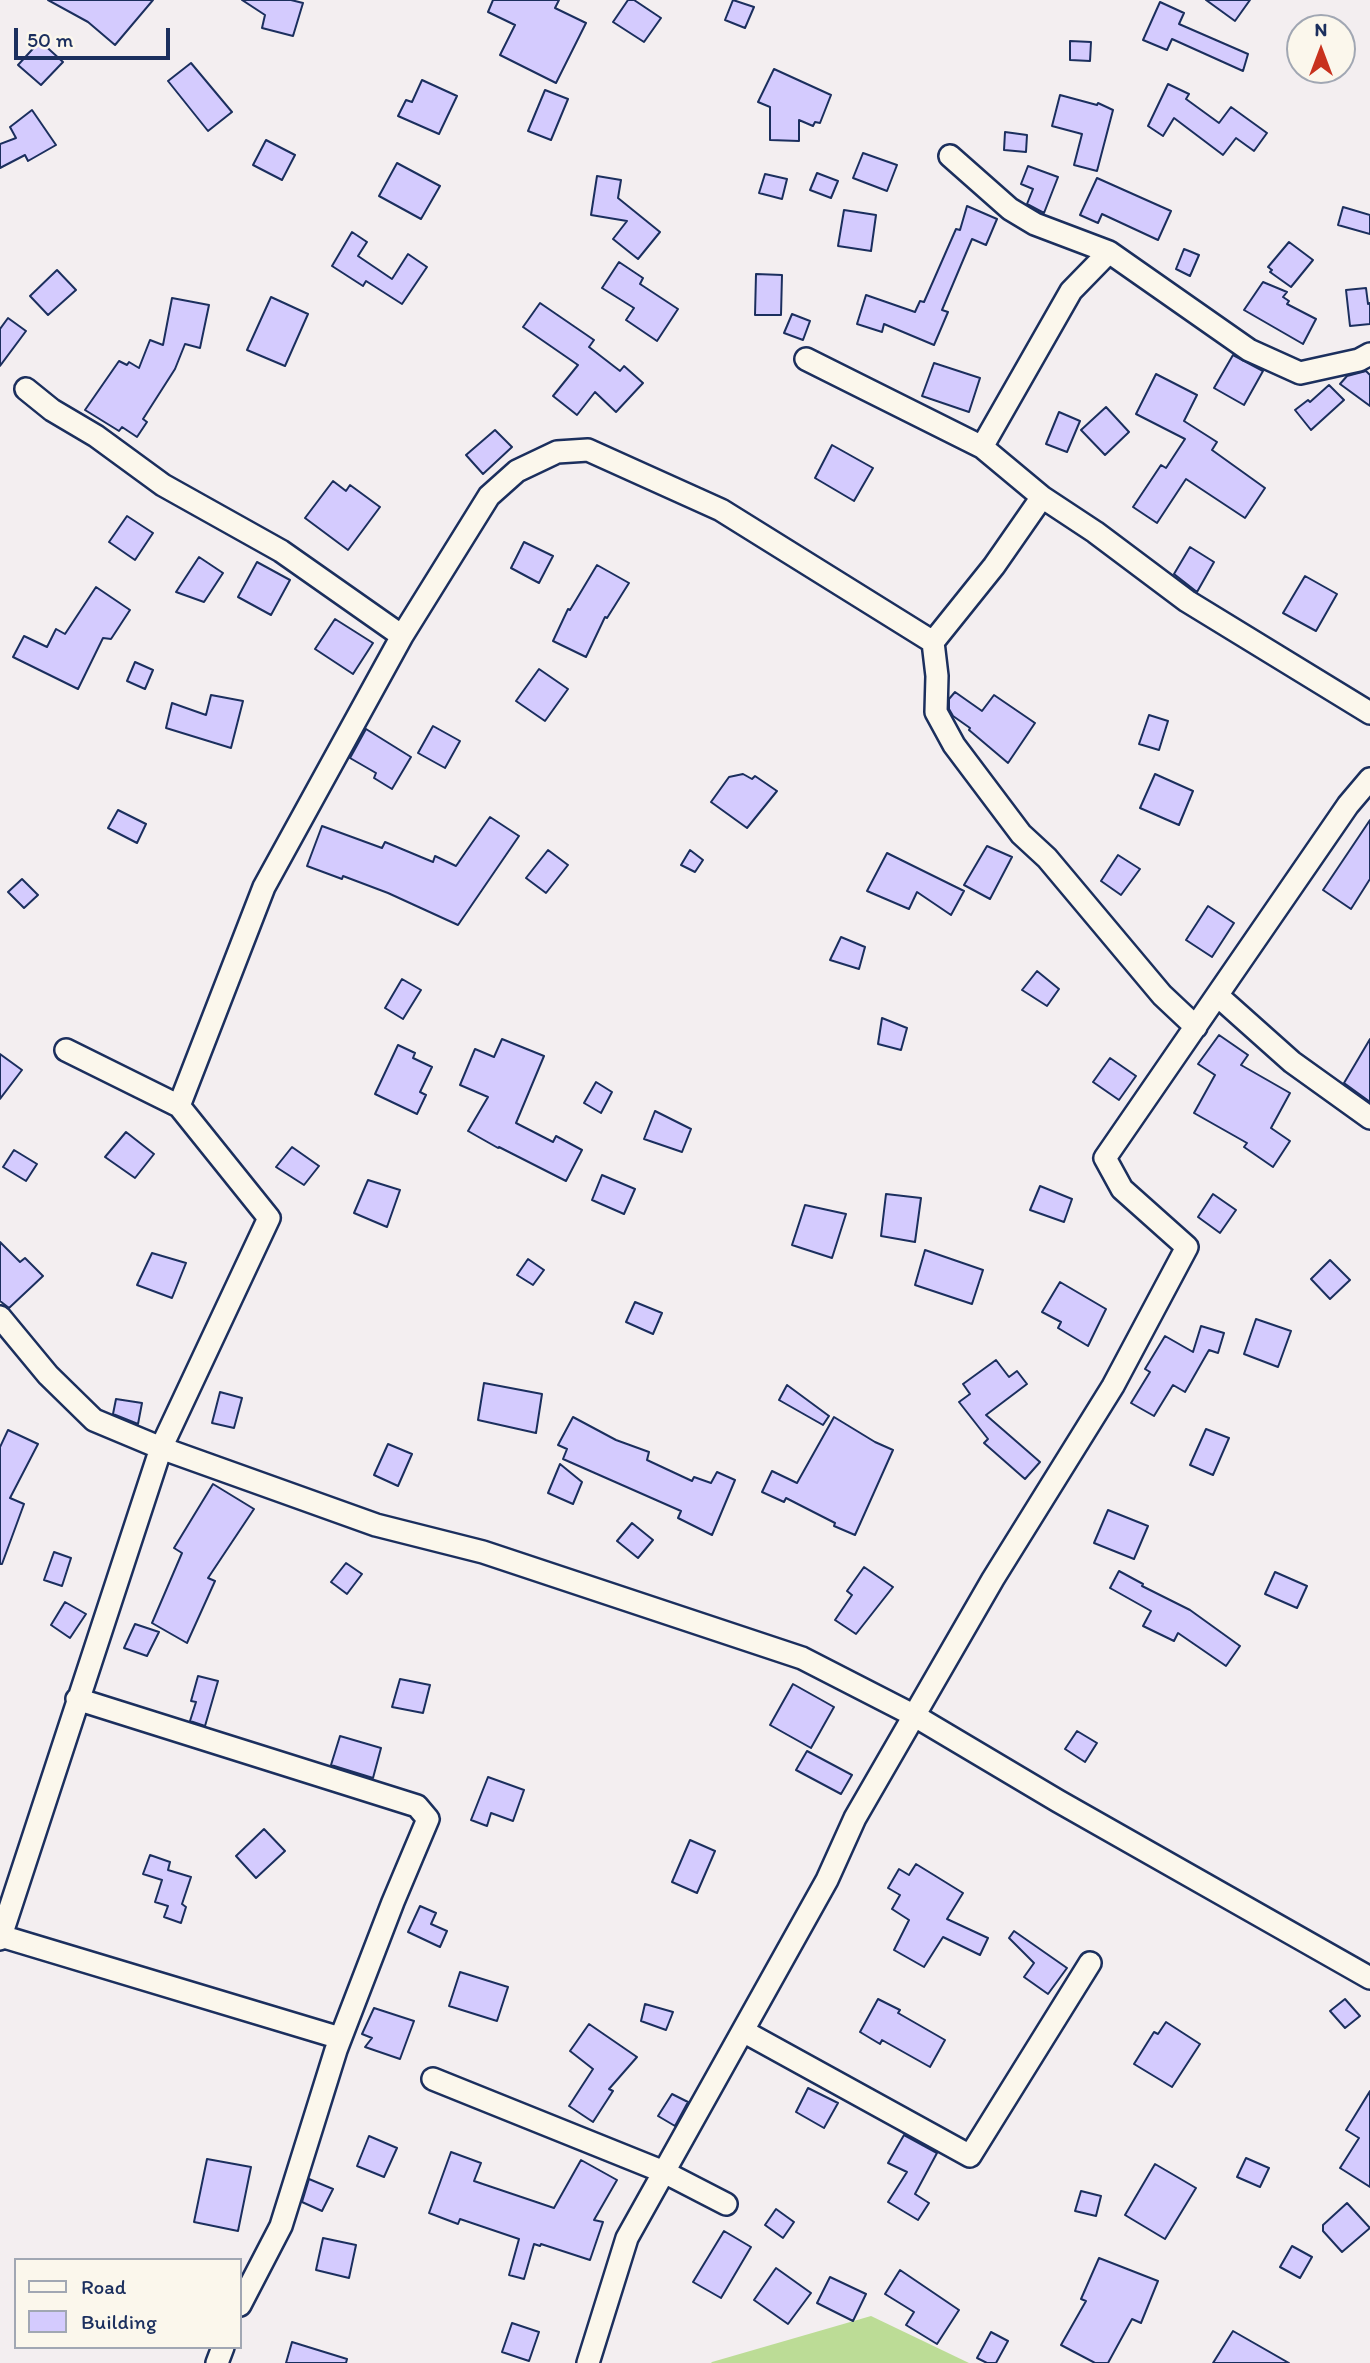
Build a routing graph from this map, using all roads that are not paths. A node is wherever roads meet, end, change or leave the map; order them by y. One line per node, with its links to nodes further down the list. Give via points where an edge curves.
1 (950, 156): 2 (street, via 1010,209 1035,224)
2 (1110, 252): 3 (street, via 1249,350 1300,373); 6 (street, via 1071,291)
3 (1370, 354)
4 (806, 359): 6 (street)
5 (26, 389): 8 (street, via 163,485 281,551)
6 (982, 447): 7 (street)
7 (1042, 497): 9 (street); 10 (street, via 1187,601)
8 (402, 636): 9 (street, via 489,496 517,471 557,452 589,450 721,510); 15 (street, via 264,887)
9 (933, 642): 13 (street, via 936,712 954,746 1021,834 1047,858 1162,995)
10 (1370, 713)
11 (1370, 779): 12 (street)
12 (1218, 996): 13 (street); 16 (street, via 1292,1062)
13 (1196, 1027): 20 (street, via 1105,1158 1122,1189 1187,1247 1113,1386 993,1579)
14 (66, 1050): 15 (street)
15 (179, 1106): 18 (street, via 269,1219)
16 (1370, 1118)
17 (0, 1317): 18 (street, via 94,1420)
18 (161, 1448): 19 (street); 20 (street, via 376,1525 483,1552 802,1658)
19 (77, 1699): 21 (street); 25 (street, via 417,1806 424,1812 428,1819)
20 (915, 1716): 23 (street); 24 (street, via 855,1818 827,1881)
21 (0, 1937): 25 (street)
22 (1090, 1963): 24 (street, via 970,2156)
23 (1370, 1978)
24 (743, 2031): 27 (street)
25 (340, 2038): 29 (street, via 281,2226)
26 (433, 2079): 27 (street)
27 (664, 2172): 28 (street); 30 (street, via 627,2238)
28 (726, 2204)
29 (242, 2301)
30 (588, 2363)

